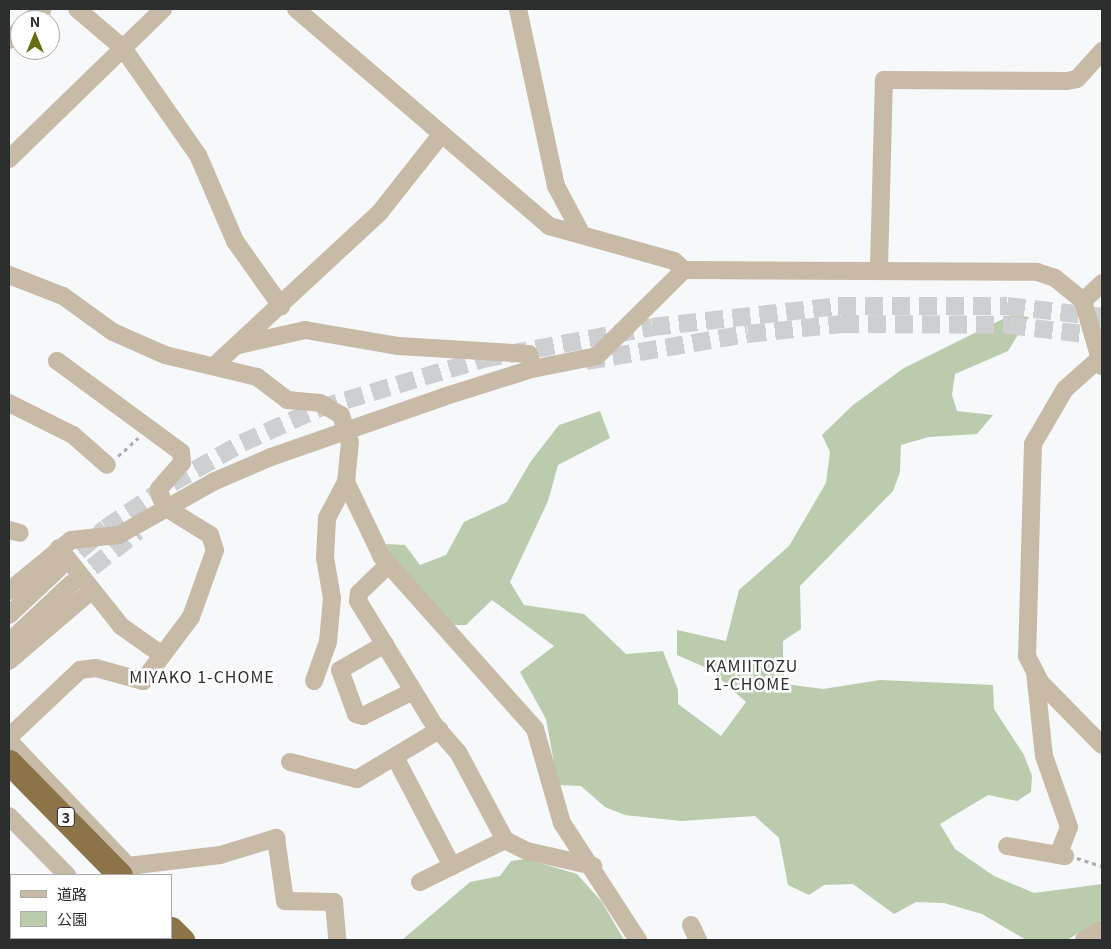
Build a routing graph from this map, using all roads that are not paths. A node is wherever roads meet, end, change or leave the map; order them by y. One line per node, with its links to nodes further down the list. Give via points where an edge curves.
1 (78, 9): 5 (street)
2 (163, 9): 5 (street)
3 (296, 9): 7 (street)
4 (518, 9): 9 (street, via 556,186)
5 (123, 48): 8 (street); 15 (street, via 198,155 235,241)
6 (1102, 51): 10 (street, via 1078,79 1066,81 884,80)
7 (440, 136): 9 (street, via 549,226); 15 (street, via 380,212)
8 (9, 159)
9 (582, 233): 11 (street, via 674,261)
10 (879, 268): 11 (street); 14 (street, via 1037,272 1062,283)
11 (684, 270): 20 (street, via 597,356)
12 (9, 274): 19 (street, via 63,296 112,332 164,355)
13 (1102, 283): 14 (street)
14 (1083, 301): 18 (street)
15 (281, 306): 16 (street)
16 (237, 346): 19 (street); 20 (street, via 305,330 399,346 529,354)
17 (57, 361): 25 (street, via 181,452 182,463 158,489)
18 (1101, 362): 37 (street, via 1064,389 1034,444 1027,656)
19 (215, 365): 22 (street, via 256,377 287,400 333,408)
20 (532, 369): 22 (street)
21 (9, 403): 23 (street, via 73,435)
22 (346, 428): 24 (street, via 350,442); 25 (street, via 215,481)
23 (107, 465)
24 (346, 482): 27 (street); 38 (street, via 327,518 325,558 332,598 328,642)
25 (165, 507): 26 (street, via 118,534 80,537); 35 (street, via 210,535 215,550 192,617)
26 (59, 548): 30 (street); 31 (street)
27 (389, 564): 34 (street, via 359,593 358,601); 52 (street, via 535,729 562,823)
28 (58, 569): 32 (street)
29 (72, 584): 33 (street)
30 (92, 590): 35 (street, via 121,626); 36 (street)
31 (9, 591)
32 (9, 615)
33 (9, 642)
34 (385, 644): 39 (street); 39 (street, via 340,670 356,714 363,716)
35 (162, 655): 41 (street, via 143,681 96,668 80,670)
36 (9, 661)
37 (1035, 672): 43 (street); 50 (street, via 1044,756 1069,827 1062,856)
38 (314, 681)
39 (414, 691): 40 (street)
40 (439, 730): 44 (street); 49 (street, via 458,752)
41 (9, 738)
42 (9, 742): 53 (street)
43 (1102, 745)
44 (396, 759): 46 (street, via 357,780); 51 (street)
45 (9, 762): 53 (highway, 3)
46 (290, 762)
47 (9, 781): 55 (highway, 3)
48 (9, 816): 54 (street)
49 (505, 840): 51 (street); 52 (street, via 528,851)
50 (1007, 846)
51 (452, 866): 56 (street)
52 (593, 866): 61 (street)
53 (123, 872): 60 (street, via 220,855 276,838 282,852 285,901 334,902)
54 (66, 874)
55 (101, 874)
56 (420, 882)
57 (1102, 929): 62 (street)
58 (172, 930): 59 (highway)
59 (182, 940)
60 (337, 940)
61 (638, 940)
62 (1084, 940)

